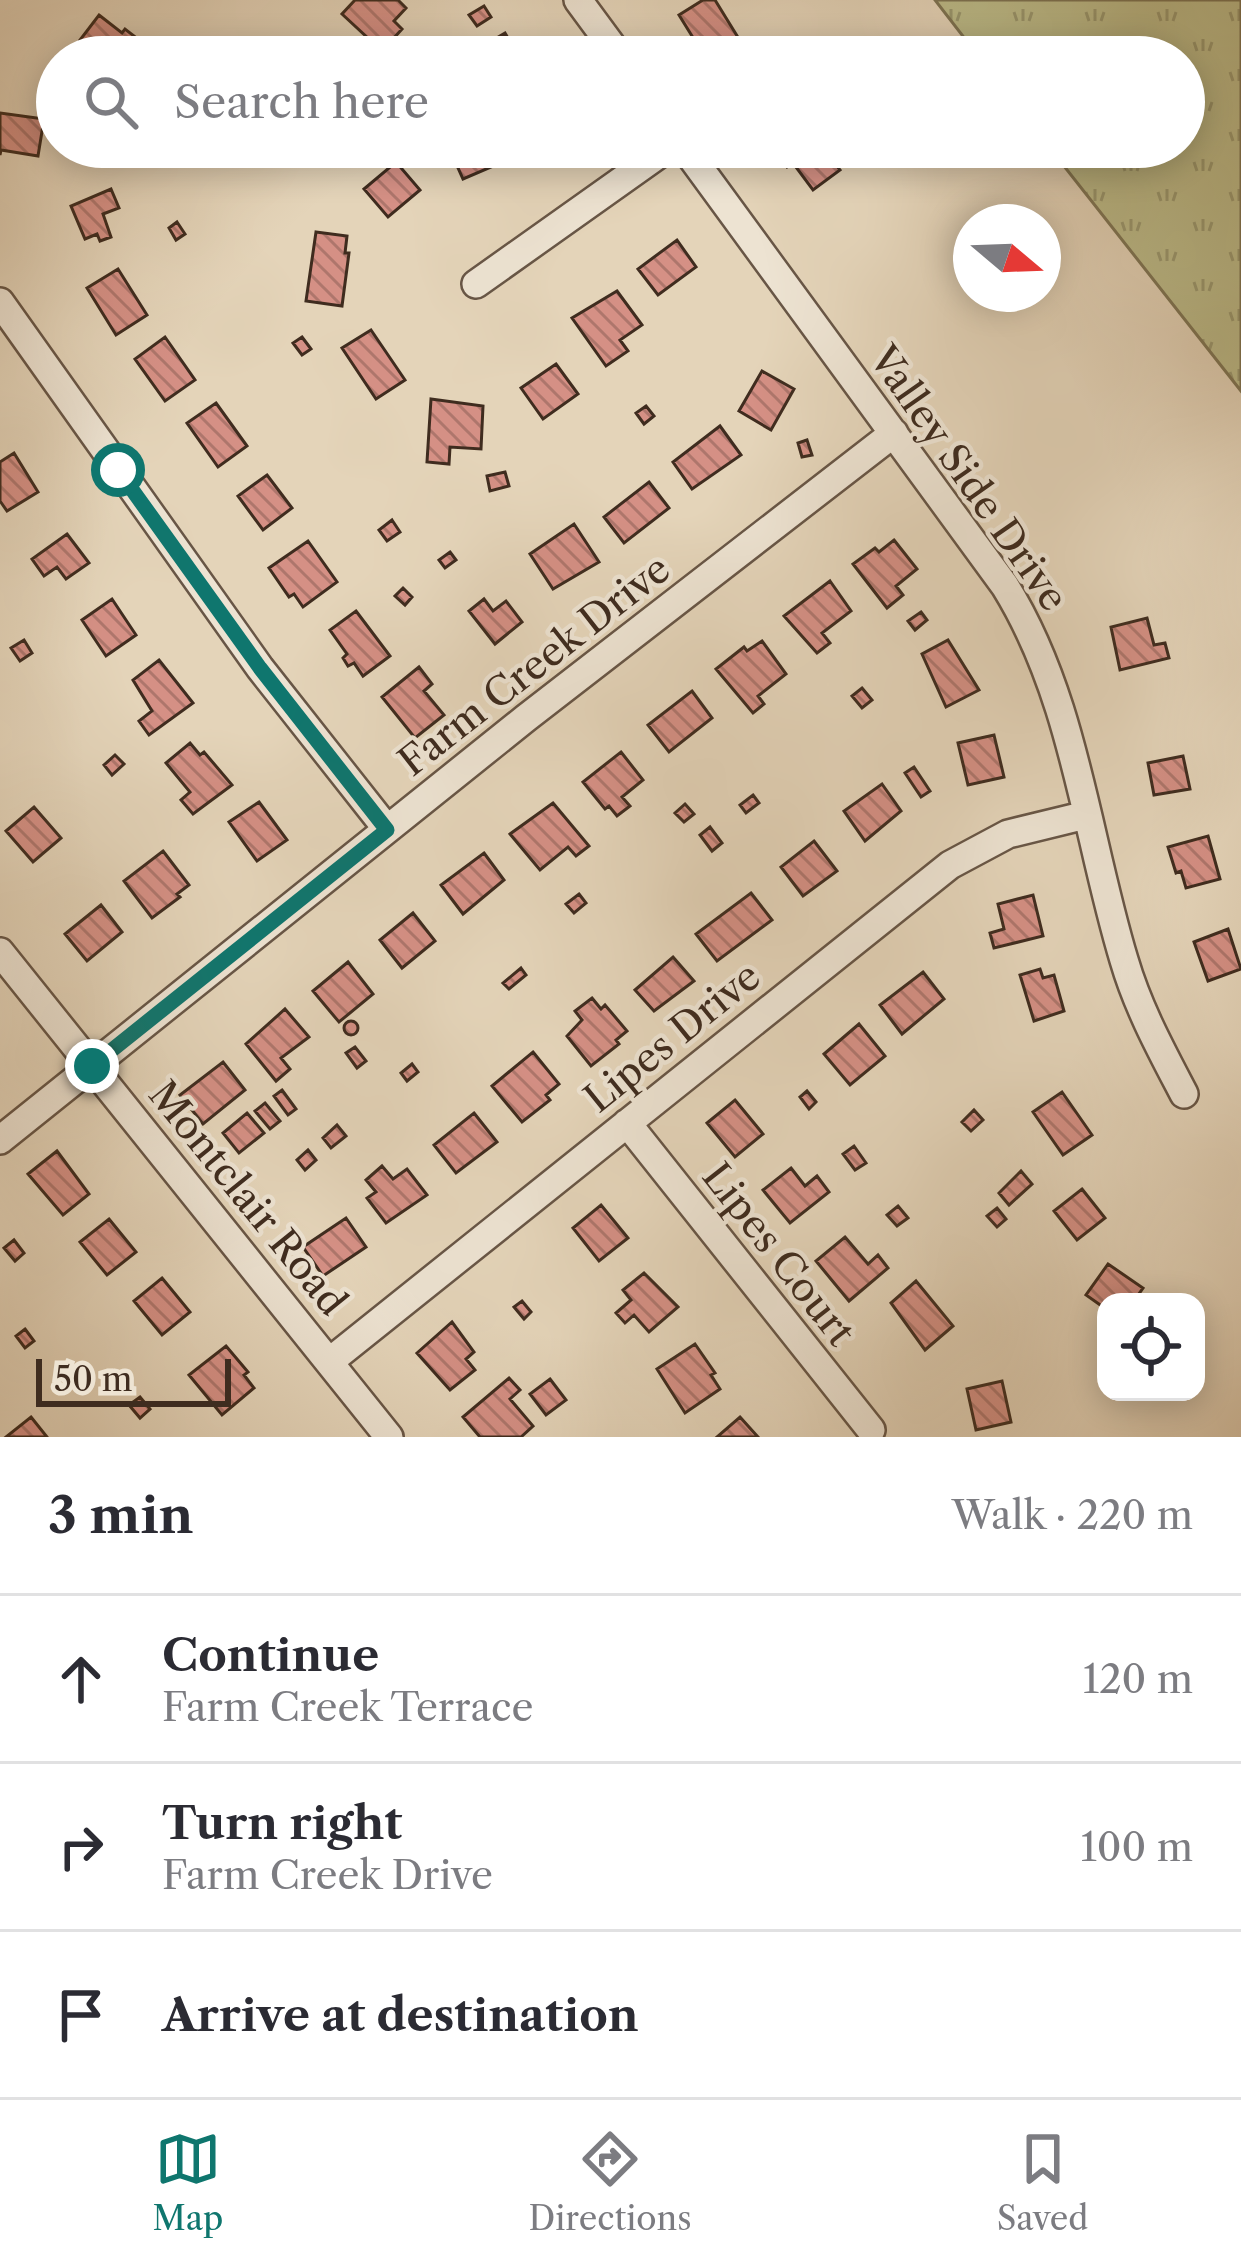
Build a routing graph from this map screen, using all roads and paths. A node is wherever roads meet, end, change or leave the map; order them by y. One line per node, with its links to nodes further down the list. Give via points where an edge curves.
1 (578, 0): 2 (street)
2 (605, 36)
3 (639, 168): 5 (street)
4 (699, 168): 7 (street, Valley Side Drive)
5 (476, 284)
6 (0, 302): 9 (street, via 260,668)
7 (894, 434): 8 (street, Valley Side Drive, via 1029,625); 9 (street, Farm Creek Drive)
8 (1086, 814): 12 (street, Valley Side Drive, via 1142,1015); 13 (street, Lipes Drive, via 1008,834 950,865)
9 (387, 830): 11 (street, Farm Creek Drive)
10 (0, 952): 11 (street, Montclair Road)
11 (92, 1066): 14 (street, Farm Creek Drive); 15 (street, Montclair Road)
12 (1184, 1094)
13 (627, 1123): 15 (street, Lipes Drive); 16 (street, Lipes Court)
14 (0, 1140)
15 (329, 1362): 17 (street, Montclair Road)
16 (871, 1430)
17 (389, 1437)

